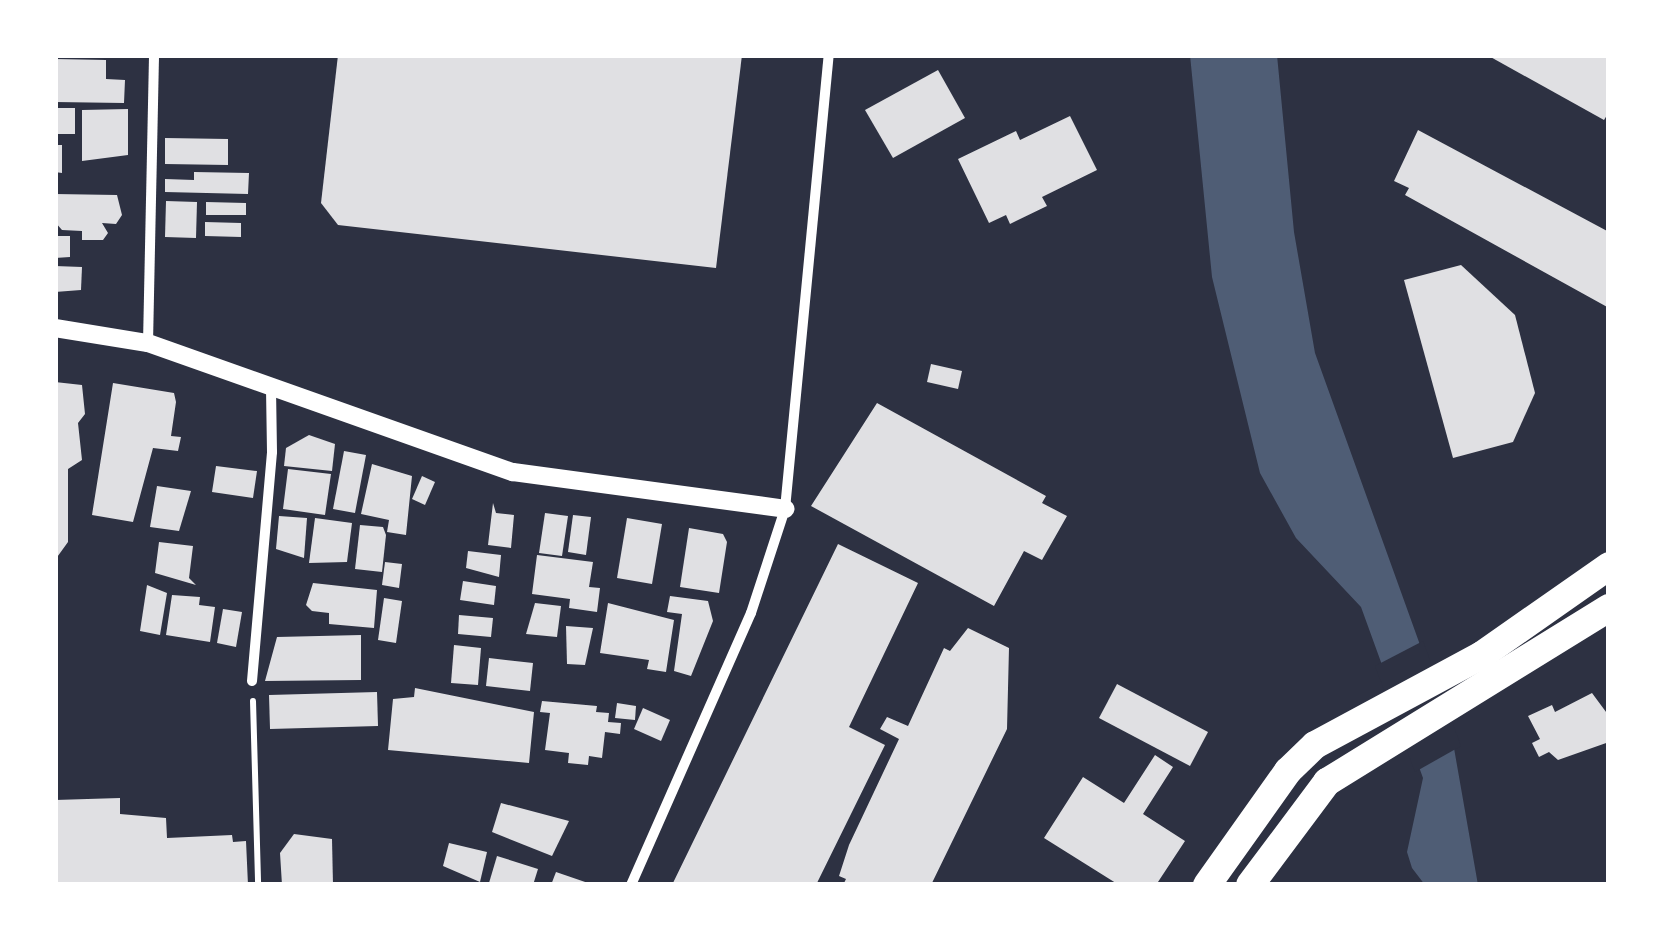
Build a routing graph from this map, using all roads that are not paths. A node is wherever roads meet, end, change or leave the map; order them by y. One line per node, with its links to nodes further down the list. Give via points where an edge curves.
1 (154, 55): 4 (street)
2 (829, 55): 6 (street)
3 (55, 328): 4 (street)
4 (148, 343): 5 (street)
5 (272, 386): 6 (street, via 513,472); 9 (street)
6 (785, 510): 10 (street, via 751,613)
7 (1609, 566): 11 (highway, via 1482,655 1315,745 1288,770)
8 (1609, 608): 12 (highway, via 1367,754 1302,808)
9 (252, 681)
10 (631, 885)
11 (1208, 885)
12 (1250, 885)

